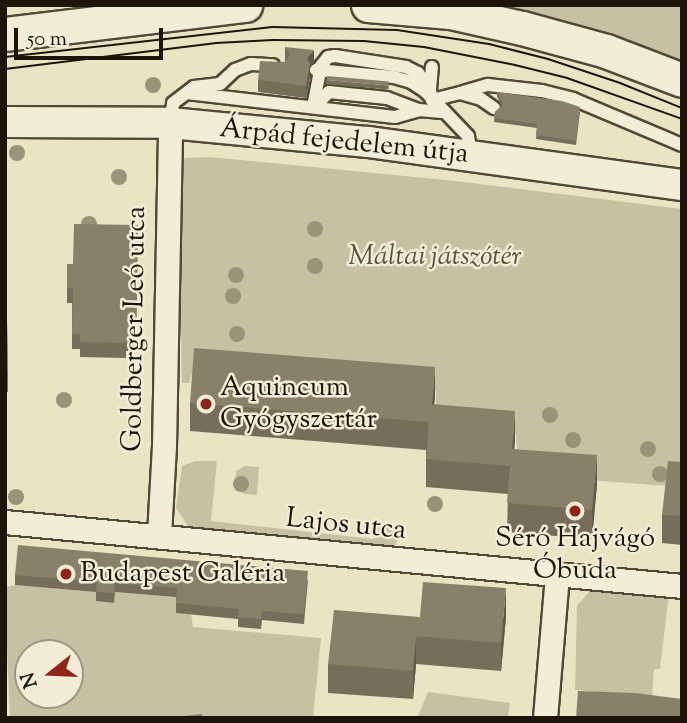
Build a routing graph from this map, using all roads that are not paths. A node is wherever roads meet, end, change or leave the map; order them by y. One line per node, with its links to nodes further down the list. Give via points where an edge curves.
1 (245, 5): 3 (main road)
2 (368, 5): 6 (main road, via 450,12 522,28 606,51)
3 (5, 34)
4 (281, 66): 7 (lane, via 251,64 219,84 194,87)
5 (432, 67): 9 (lane)
6 (682, 80)
7 (187, 93): 10 (lane); 14 (lane, via 173,103)
8 (460, 93): 9 (lane); 11 (lane); 15 (lane, via 488,85 542,91 573,99)
9 (431, 95): 10 (lane, via 394,77 318,70); 12 (lane)
10 (313, 107): 12 (lane, via 329,92 387,98 419,110)
11 (494, 108)
12 (442, 111): 16 (lane, via 468,136)
13 (5, 122): 14 (street, Árpád fejedelem útja)
14 (170, 123): 16 (street, Árpád fejedelem útja); 19 (street, Goldberger Leó utca)
15 (682, 145)
16 (471, 156): 17 (street, Árpád fejedelem útja)
17 (682, 185)
18 (5, 522): 19 (street, Lajos utca)
19 (159, 535): 20 (street, Lajos utca)
20 (557, 575): 21 (street, Lajos utca); 22 (street)
21 (682, 586)
22 (545, 718)

